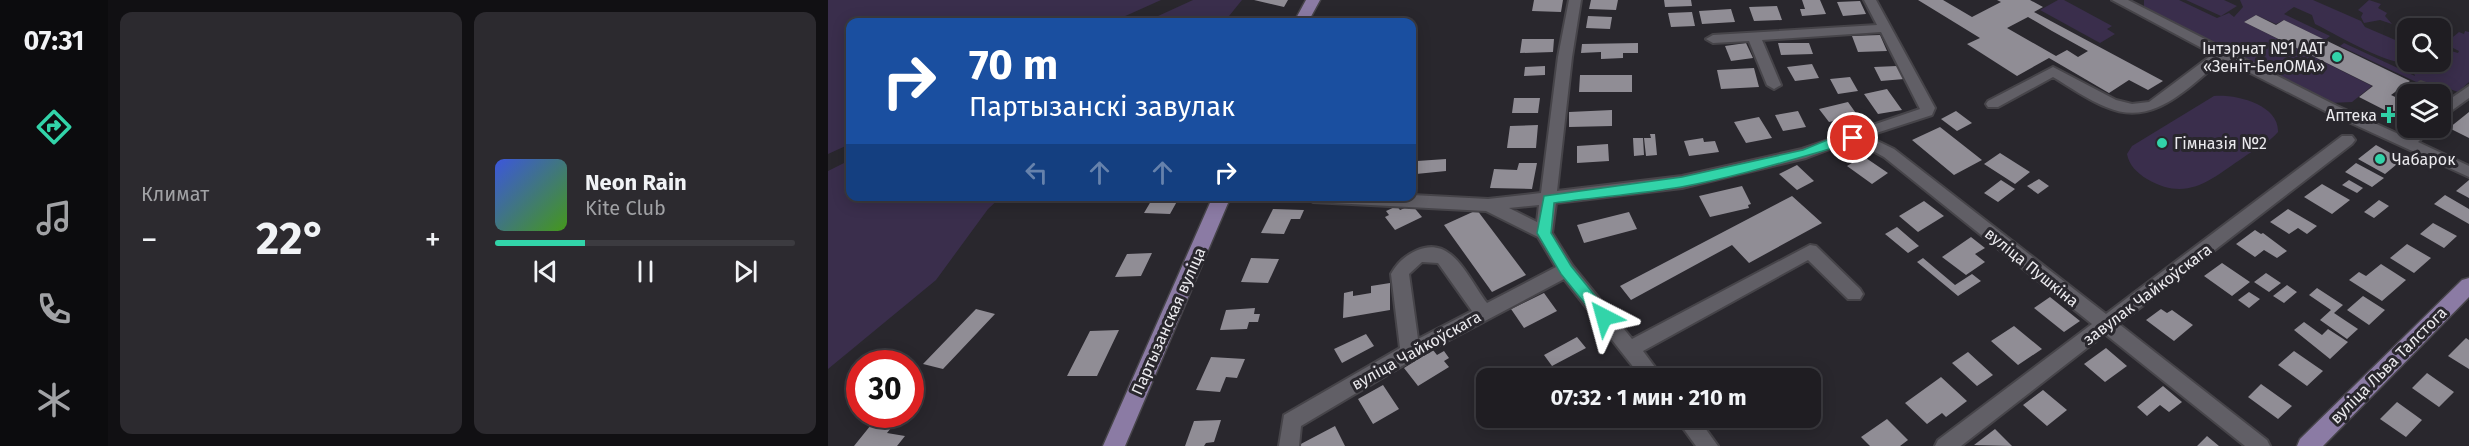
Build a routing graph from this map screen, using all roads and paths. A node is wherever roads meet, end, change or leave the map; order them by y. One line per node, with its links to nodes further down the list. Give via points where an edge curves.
1 (1313, 0): 5 (main road)
2 (1575, 0): 23 (street)
3 (1870, 0): 6 (street)
4 (2122, 1): 9 (street)
5 (1303, 18)
6 (1886, 28): 7 (street); 16 (street, via 1928,108 1927,112)
7 (1754, 36): 8 (street); 10 (street)
8 (1713, 39)
9 (2223, 53): 14 (street, via 2153,106 2132,109 2111,104 2053,71); 20 (street)
10 (1774, 86)
11 (2469, 91): 13 (street)
12 (2451, 100): 13 (street)
13 (2455, 102): 15 (street)
14 (1993, 104)
15 (2451, 105)
16 (1886, 126): 18 (street); 21 (street)
17 (2413, 138): 20 (street)
18 (1842, 139): 21 (street, вуліца Пушкіна, via 1867,141); 23 (street, via 1806,153 1682,182)
19 (2347, 140): 32 (street, завулак Чайкоўскага)
20 (2407, 143): 22 (street)
21 (1889, 153): 32 (street, вуліца Пушкіна)
22 (2469, 172)
23 (1548, 199): 26 (street); 27 (street)
24 (1220, 201): 37 (main road, Партызанская вуліца)
25 (1410, 201): 26 (street)
26 (1488, 205): 27 (street)
27 (1544, 233): 28 (street)
28 (1566, 270): 31 (street, вуліца Чайкоўскага); 33 (street)
29 (2469, 285): 42 (main road, вуліца Льва Талстога)
30 (1854, 294): 33 (street, via 1810,251)
31 (1484, 313): 34 (street, вуліца Чайкоўскага); 34 (street, via 1444,258 1435,254 1411,260 1400,274)
32 (2105, 326): 40 (street, завулак Чайкоўскага); 41 (street, вуліца Пушкіна)
33 (1630, 349): 35 (street)
34 (1410, 352): 38 (street, вуліца Чайкоўскага, via 1291,421)
35 (1645, 368)
36 (1694, 428): 39 (street)
37 (1114, 446)
38 (1289, 446)
39 (1708, 446)
40 (1945, 446)
41 (2260, 446)
42 (2308, 446)

